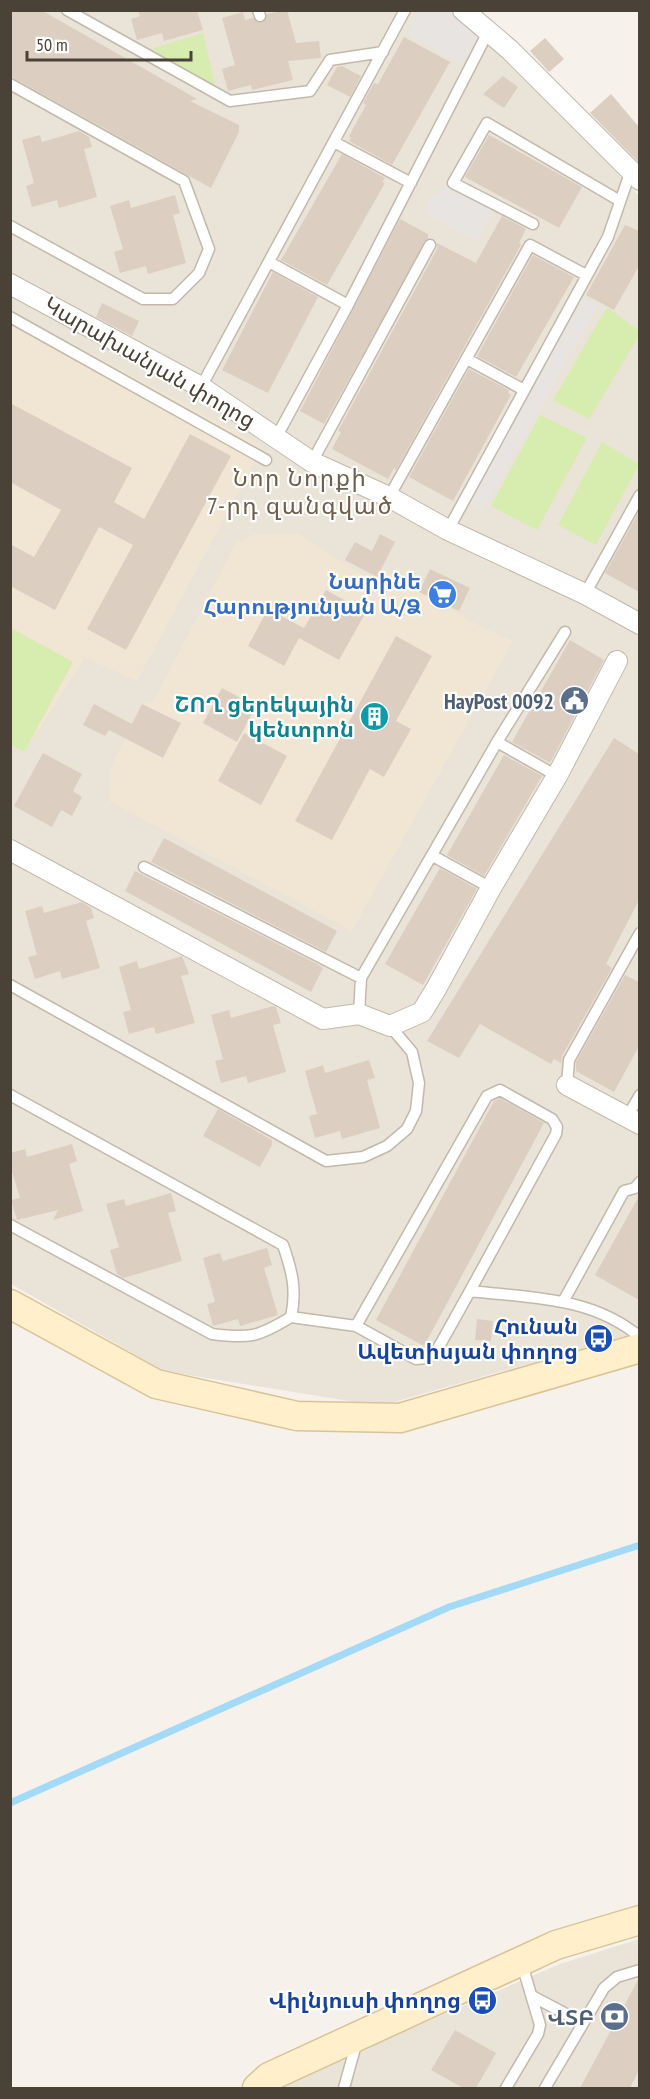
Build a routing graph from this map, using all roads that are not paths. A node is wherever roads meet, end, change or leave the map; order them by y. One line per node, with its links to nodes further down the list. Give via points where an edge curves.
1 (67, 10): 5 (lane, via 230,101 310,91 330,60)
2 (405, 10): 5 (lane)
3 (463, 10): 4 (street)
4 (489, 30): 8 (street); 9 (lane)
5 (383, 52): 7 (lane)
6 (10, 84): 12 (lane, via 184,181 209,249 199,273 173,299 143,299)
7 (334, 142): 9 (lane); 14 (lane)
8 (635, 175): 10 (lane)
9 (411, 183): 17 (lane)
10 (620, 201): 11 (lane, via 487,123 453,183); 15 (lane, via 608,237)
11 (532, 224)
12 (10, 226)
13 (430, 245): 24 (lane)
14 (269, 262): 17 (lane); 20 (lane)
15 (586, 275): 19 (lane, via 530,245); 21 (lane)
16 (10, 284): 20 (street, Կարախանյան փողոց)
17 (348, 305): 22 (lane)
18 (10, 317): 23 (lane)
19 (467, 359): 21 (lane); 26 (lane)
20 (201, 387): 22 (street, Կարախանյան փողոց)
21 (524, 390): 27 (lane)
22 (277, 436): 24 (street, Կարախանյան փողոց)
23 (266, 460)
24 (312, 462): 26 (street, Կարախանյան փողոց)
25 (639, 495): 28 (lane)
26 (388, 497): 27 (street, Կարախանյան փողոց)
27 (448, 530): 28 (street, Կարախանյան փողոց)
28 (585, 594): 29 (street, Կարախանյան փողոց)
29 (639, 624)
30 (565, 632): 32 (lane)
31 (617, 661): 33 (street)
32 (498, 742): 33 (lane); 35 (lane)
33 (557, 776): 37 (street)
34 (10, 850): 41 (street, via 323,1019)
35 (433, 856): 37 (lane); 39 (lane)
36 (144, 867): 39 (lane)
37 (491, 888): 42 (street, via 422,1012)
38 (639, 933): 43 (lane, via 568,1060)
39 (361, 978): 41 (lane)
40 (10, 985): 42 (lane, via 326,1161 363,1157 387,1146 407,1129 416,1111 419,1083 412,1052)
41 (359, 1014): 42 (street)
42 (390, 1026)
43 (567, 1085): 46 (street)
44 (10, 1095): 52 (lane, via 283,1245 296,1296)
45 (639, 1095): 46 (lane)
46 (633, 1120)
47 (639, 1182): 50 (lane, via 635,1188 624,1191)
48 (10, 1225): 52 (lane, via 212,1334 244,1338)
49 (470, 1291): 50 (lane); 53 (lane, via 436,1352 427,1358 416,1359); 53 (lane, via 556,1134 557,1126 552,1119 500,1090 488,1096)
50 (563, 1302): 54 (lane, via 602,1312)
51 (10, 1304): 55 (main road, via 156,1384 297,1416 400,1418)
52 (291, 1317): 53 (lane)
53 (356, 1326)
54 (639, 1337)
55 (639, 1348)
56 (639, 1920): 57 (main road)
57 (520, 1961): 59 (lane); 61 (main road)
58 (639, 1970): 60 (lane, via 617,1977 604,1988)
59 (532, 1996): 60 (lane); 64 (lane, via 538,2034)
60 (583, 2023): 65 (lane)
61 (359, 2034): 62 (main road, via 269,2077); 63 (lane)
62 (257, 2088)
63 (344, 2088)
64 (506, 2088)
65 (545, 2088)

